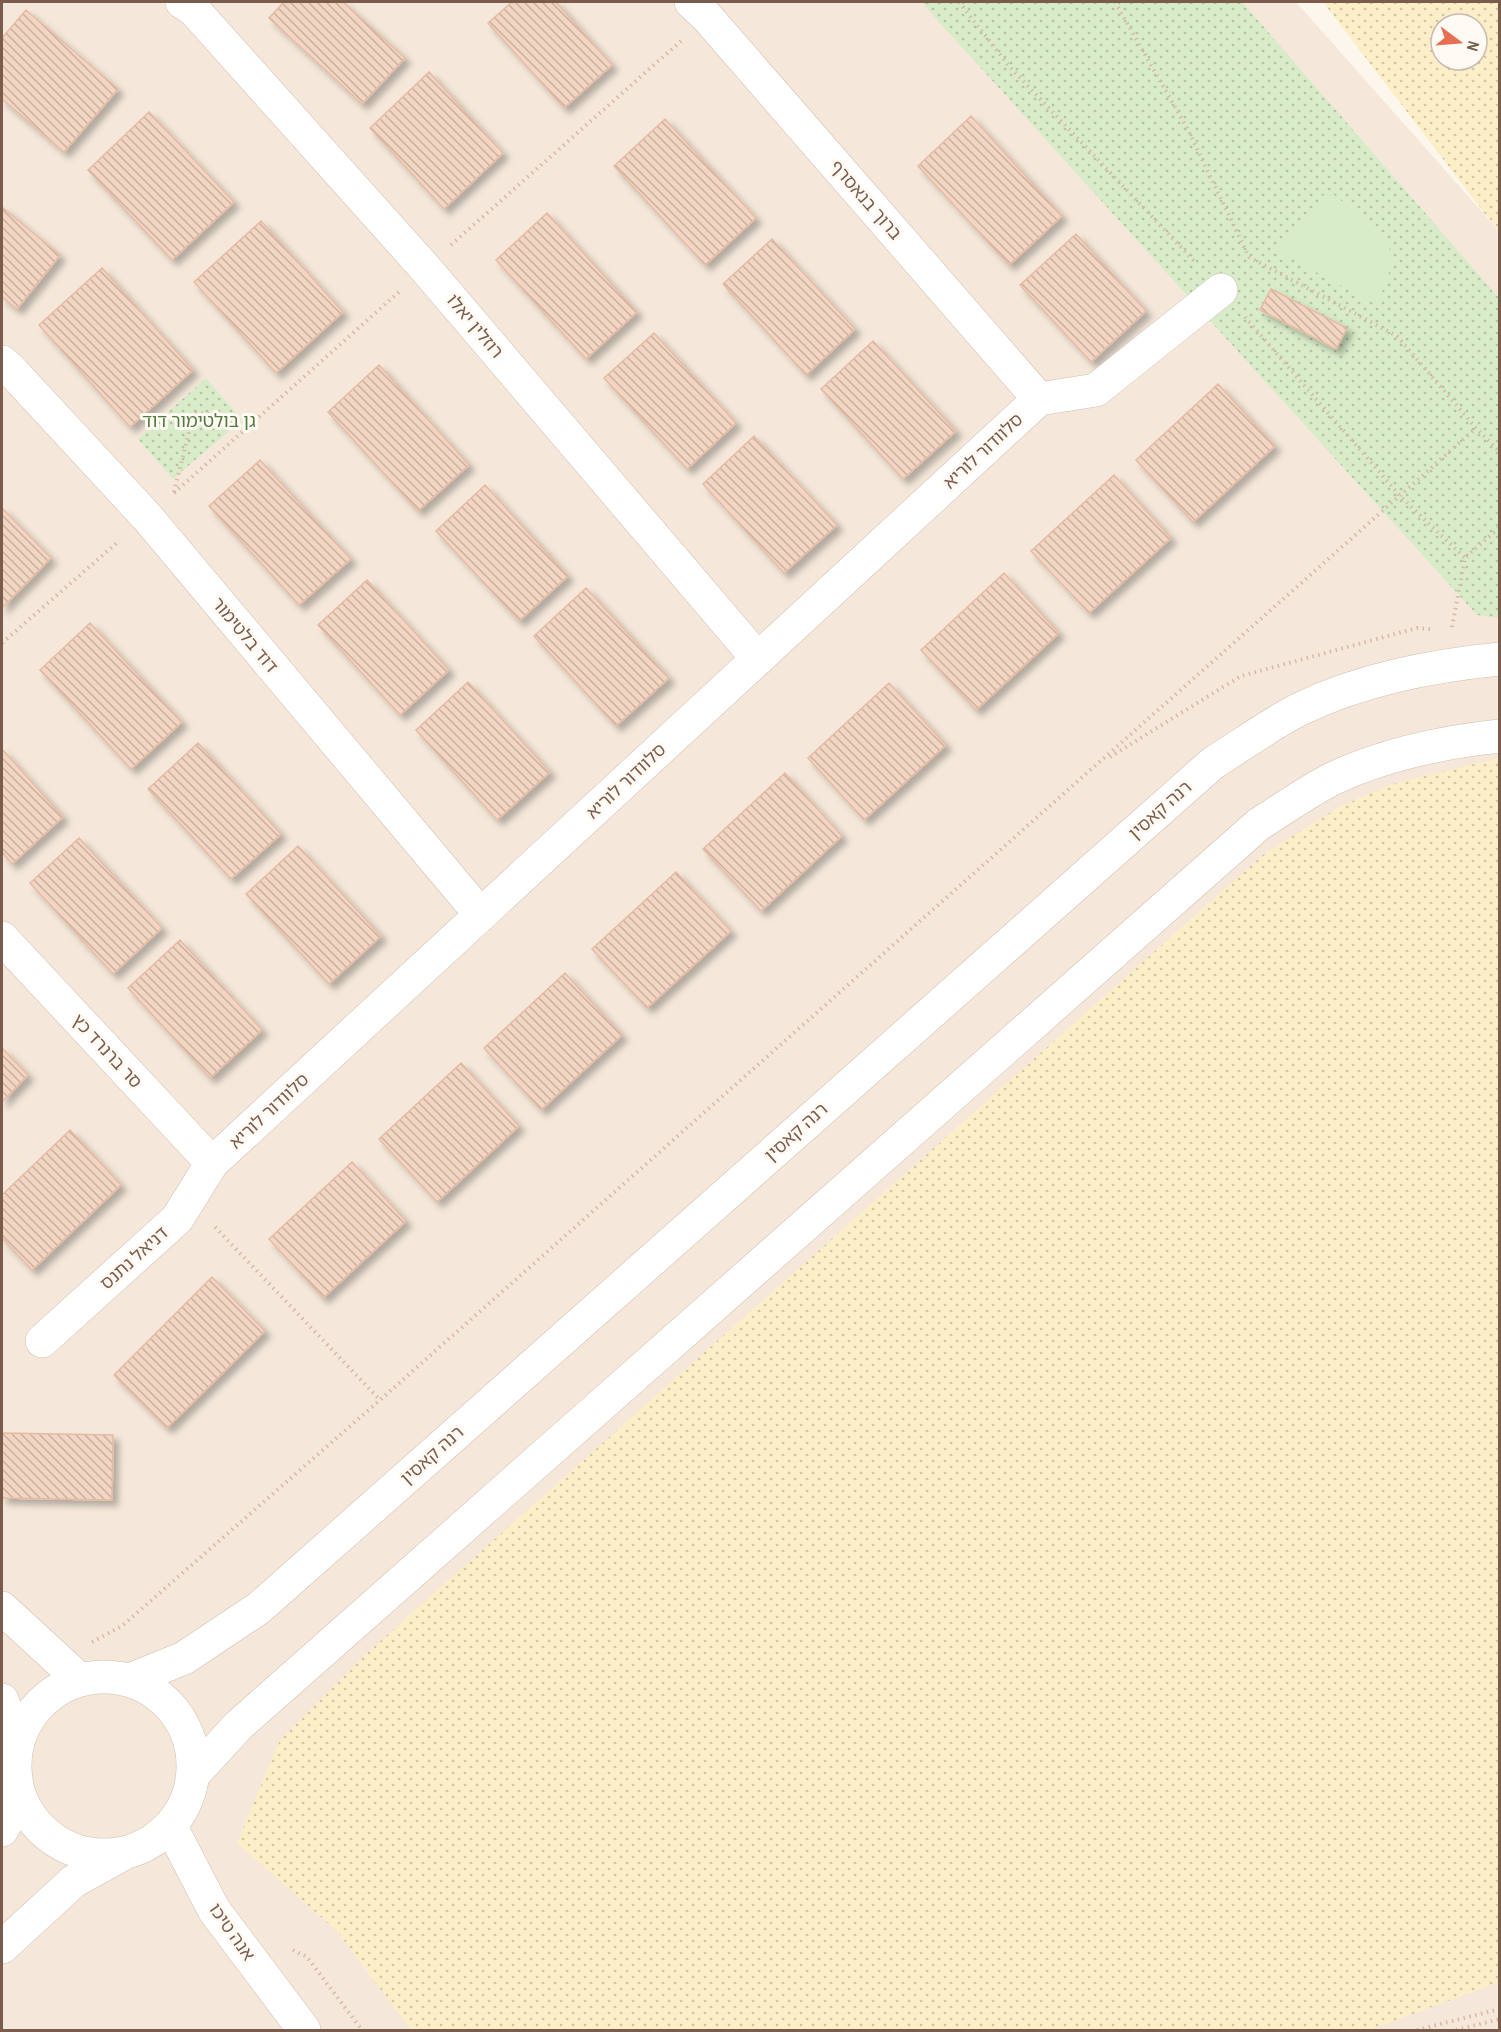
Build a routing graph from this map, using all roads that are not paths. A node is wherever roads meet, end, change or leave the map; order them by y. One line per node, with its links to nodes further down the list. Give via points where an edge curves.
1 (182, 2): 6 (street, רוזלין יאלו, via 195,11 425,268)
2 (699, 9): 5 (street, ברוך בנאסרף)
3 (1221, 290): 5 (street, via 1096,390)
4 (2, 362): 9 (street, דוד בלטימור, via 147,518)
5 (1040, 399): 6 (street, סלוודור לוריא)
6 (758, 659): 9 (street, סלוודור לוריא)
7 (1500, 659): 15 (street, רנה קאסין, via 1402,674 1355,688 1299,710 1213,763 259,1608 184,1658)
8 (1500, 736): 18 (street, via 1420,748 1380,761 1333,779 1259,824 239,1725)
9 (481, 915): 11 (street, סלוודור לוריא)
10 (2, 938): 11 (street, סר ברנרד כץ)
11 (212, 1163): 12 (street, דניאל נתנס, via 177,1219)
12 (42, 1341)
13 (2, 1608): 14 (street)
14 (69, 1670): 15 (street); 17 (street, via 63,1687 35,1710)
15 (130, 1680): 18 (street, via 152,1690 171,1706 193,1750)
16 (2, 1700): 17 (street)
17 (18, 1743): 19 (street)
18 (193, 1775): 20 (street, via 186,1802)
19 (17, 1785): 21 (street); 22 (street, via 25,1808 55,1842 76,1852)
20 (171, 1827): 22 (street, via 149,1845); 24 (street, אנה טיכו, via 214,1910)
21 (2, 1830)
22 (121, 1854): 23 (street, via 74,1881)
23 (2, 1947)
24 (304, 2031)

